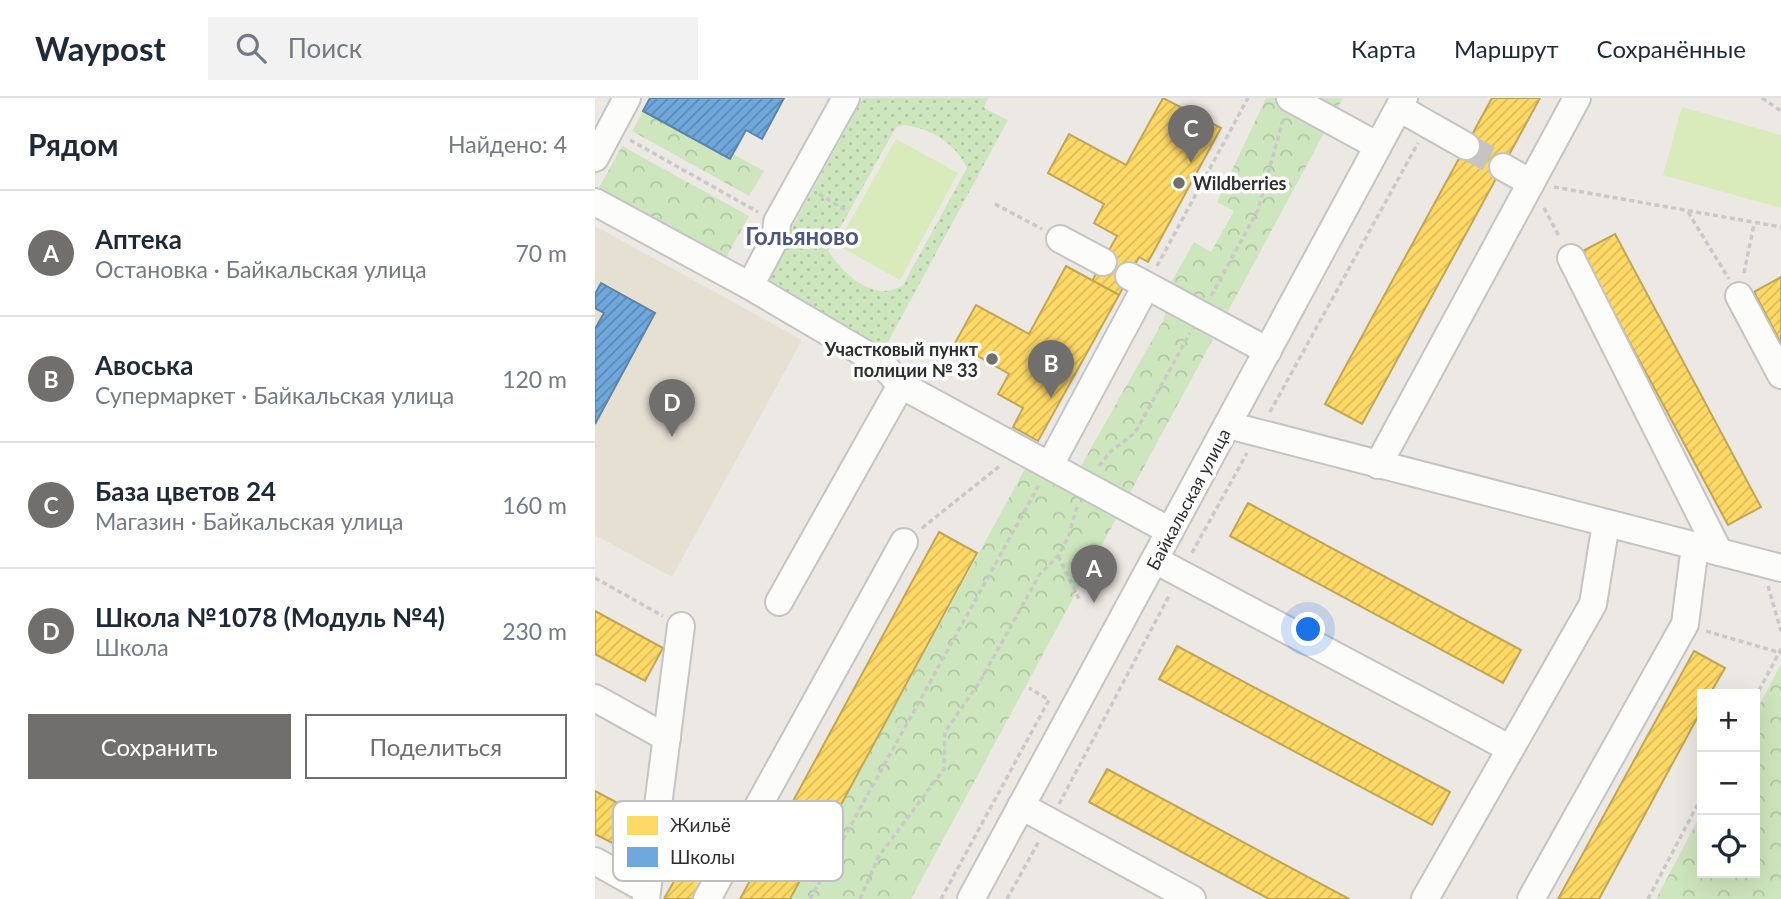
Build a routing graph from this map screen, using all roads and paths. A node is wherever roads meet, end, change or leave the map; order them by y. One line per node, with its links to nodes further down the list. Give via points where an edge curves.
1 (627, 98): 10 (street)
2 (846, 98): 15 (street)
3 (1248, 98): 27 (path)
4 (1290, 98): 11 (street)
5 (1577, 98): 16 (street)
6 (1762, 98): 8 (path)
7 (1401, 103): 9 (street); 11 (street, Байкальская улица)
8 (1781, 111)
9 (1428, 125): 12 (street); 34 (path)
10 (610, 129): 13 (street); 21 (path)
11 (1378, 146): 30 (street, Байкальская улица)
12 (1466, 146)
13 (595, 158)
14 (1503, 167): 16 (street)
15 (799, 181): 19 (path); 21 (street)
16 (1531, 183): 20 (path); 25 (path); 37 (street)
17 (595, 202): 28 (street)
18 (995, 204): 24 (path)
19 (847, 211)
20 (1688, 212): 22 (path); 29 (path)
21 (777, 222): 28 (street, via 776,237)
22 (1754, 224): 23 (path); 29 (path)
23 (1781, 227)
24 (1060, 239): 26 (street)
25 (1571, 258): 42 (street)
26 (1103, 262)
27 (1138, 281): 30 (street); 36 (street)
28 (751, 286): 32 (street, via 883,365)
29 (1739, 296): 31 (street)
30 (1268, 351): 33 (street, Байкальская улица)
31 (1781, 375)
32 (901, 385): 35 (street); 49 (street)
33 (1228, 425): 34 (street); 40 (street, Байкальская улица)
34 (1258, 434): 37 (street); 46 (path)
35 (1020, 449): 36 (street); 41 (path)
36 (1050, 465): 38 (street); 65 (path)
37 (1378, 465): 39 (street)
38 (1088, 486): 40 (street); 43 (path)
39 (1606, 523): 42 (street); 59 (street, via 1593,604)
40 (1170, 531): 44 (street, Байкальская улица)
41 (904, 542): 61 (street)
42 (1707, 549): 45 (street); 50 (street)
43 (1058, 556): 48 (path); 74 (path, via 1040,574 979,683 945,732 944,769 883,849)
44 (1155, 559): 46 (street); 62 (street, Байкальская улица)
45 (1771, 566): 52 (path)
46 (1181, 573): 59 (street); 64 (path)
47 (595, 578): 51 (path)
48 (1079, 599)
49 (779, 602)
50 (1685, 624): 53 (path); 80 (street)
51 (681, 626): 58 (street)
52 (1781, 631)
53 (1780, 651): 54 (path); 56 (path)
54 (1781, 660)
55 (1029, 688): 75 (path, via 1049,700)
56 (1760, 689)
57 (595, 698): 58 (street)
58 (667, 738): 60 (street)
59 (1509, 748): 79 (street)
60 (659, 801)
61 (761, 801)
62 (1021, 806): 64 (street); 76 (street, Байкальская улица)
63 (1697, 806): 81 (path)
64 (1050, 821): 77 (path); 78 (street)
65 (843, 839)
66 (595, 861): 67 (street)
67 (613, 873)
68 (626, 881): 71 (street)
69 (717, 881): 72 (street)
70 (820, 881): 73 (path)
71 (647, 895)
72 (707, 899)
73 (810, 899)
74 (860, 899)
75 (941, 899)
76 (971, 899)
77 (1007, 899)
78 (1192, 899)
79 (1425, 899)
80 (1531, 899)
81 (1648, 899)

